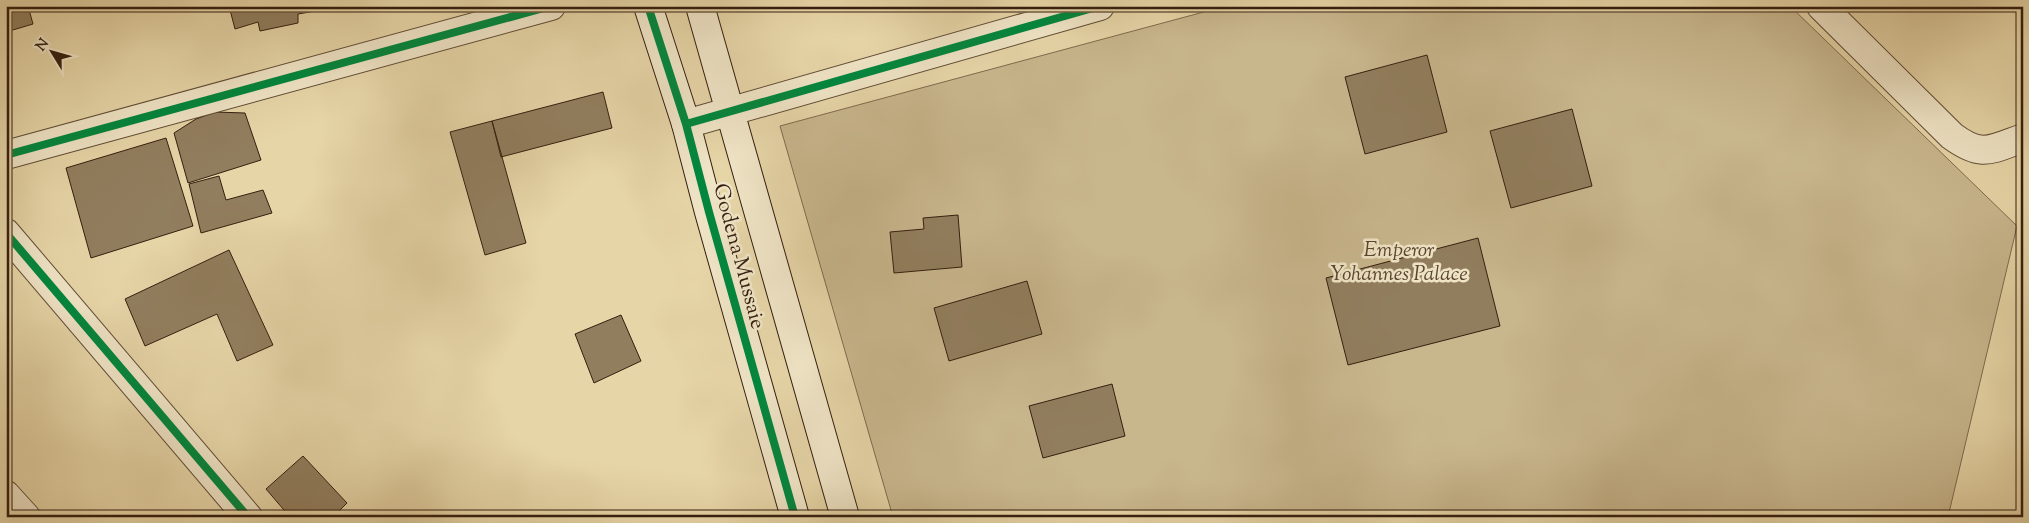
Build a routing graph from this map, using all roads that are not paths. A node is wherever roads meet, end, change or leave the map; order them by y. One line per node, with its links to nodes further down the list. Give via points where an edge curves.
1 (551, 6): 9 (street)
2 (648, 6): 7 (street, Godena Mussaie)
3 (700, 6): 6 (street, Godena Mussaie)
4 (1100, 6): 6 (street)
5 (1821, 6): 8 (street, via 1952,136 1965,145 1979,151 1993,150)
6 (730, 111): 7 (street); 15 (street, Godena Mussaie)
7 (686, 124): 14 (street, Godena Mussaie)
8 (2023, 138)
9 (6, 155)
10 (6, 233): 13 (street)
11 (6, 495): 12 (street)
12 (26, 517)
13 (248, 517)
14 (794, 517)
15 (845, 517)

